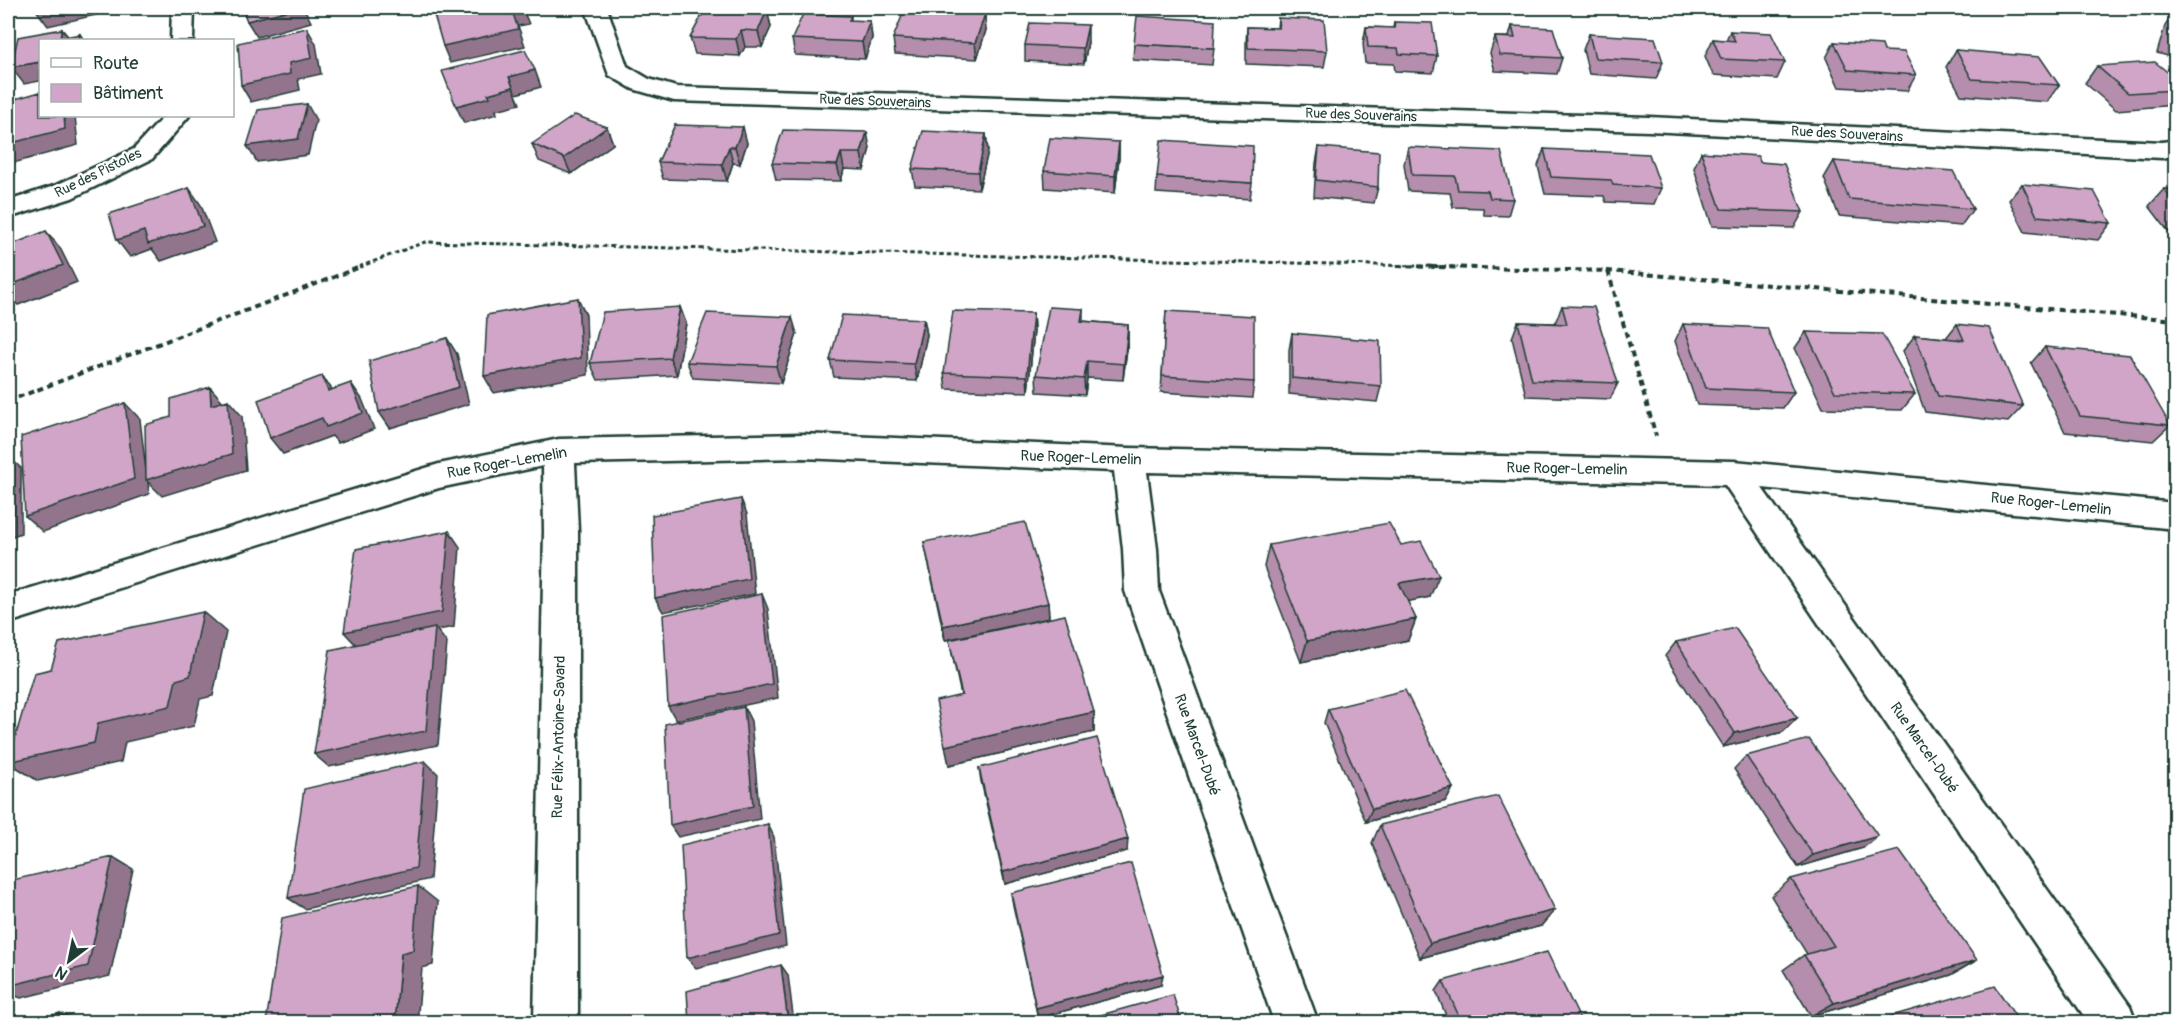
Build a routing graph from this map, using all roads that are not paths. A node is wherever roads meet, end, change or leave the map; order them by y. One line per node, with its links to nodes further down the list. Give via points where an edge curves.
1 (183, 8): 3 (street)
2 (596, 8): 5 (street, Rue des Souverains, via 617,70 640,84 674,94 1649,124 2162,150)
3 (182, 39)
4 (176, 117): 6 (street, Rue des Pistoles, via 143,154 63,192)
5 (2175, 147)
6 (8, 210)
7 (560, 451): 8 (street, Rue Roger-Lemelin, via 802,446); 11 (street, Rue Roger-Lemelin, via 439,476); 12 (street, Rue Félix-Antoine-Savard)
8 (1129, 460): 9 (street, Rue Roger-Lemelin); 13 (street, Rue Marcel-Dubé, via 1142,591)
9 (1734, 473): 10 (street, Rue Roger-Lemelin); 14 (street, Rue Marcel-Dubé)
10 (2175, 516)
11 (8, 609)
12 (556, 1023)
13 (1296, 1023)
14 (2114, 1023)

